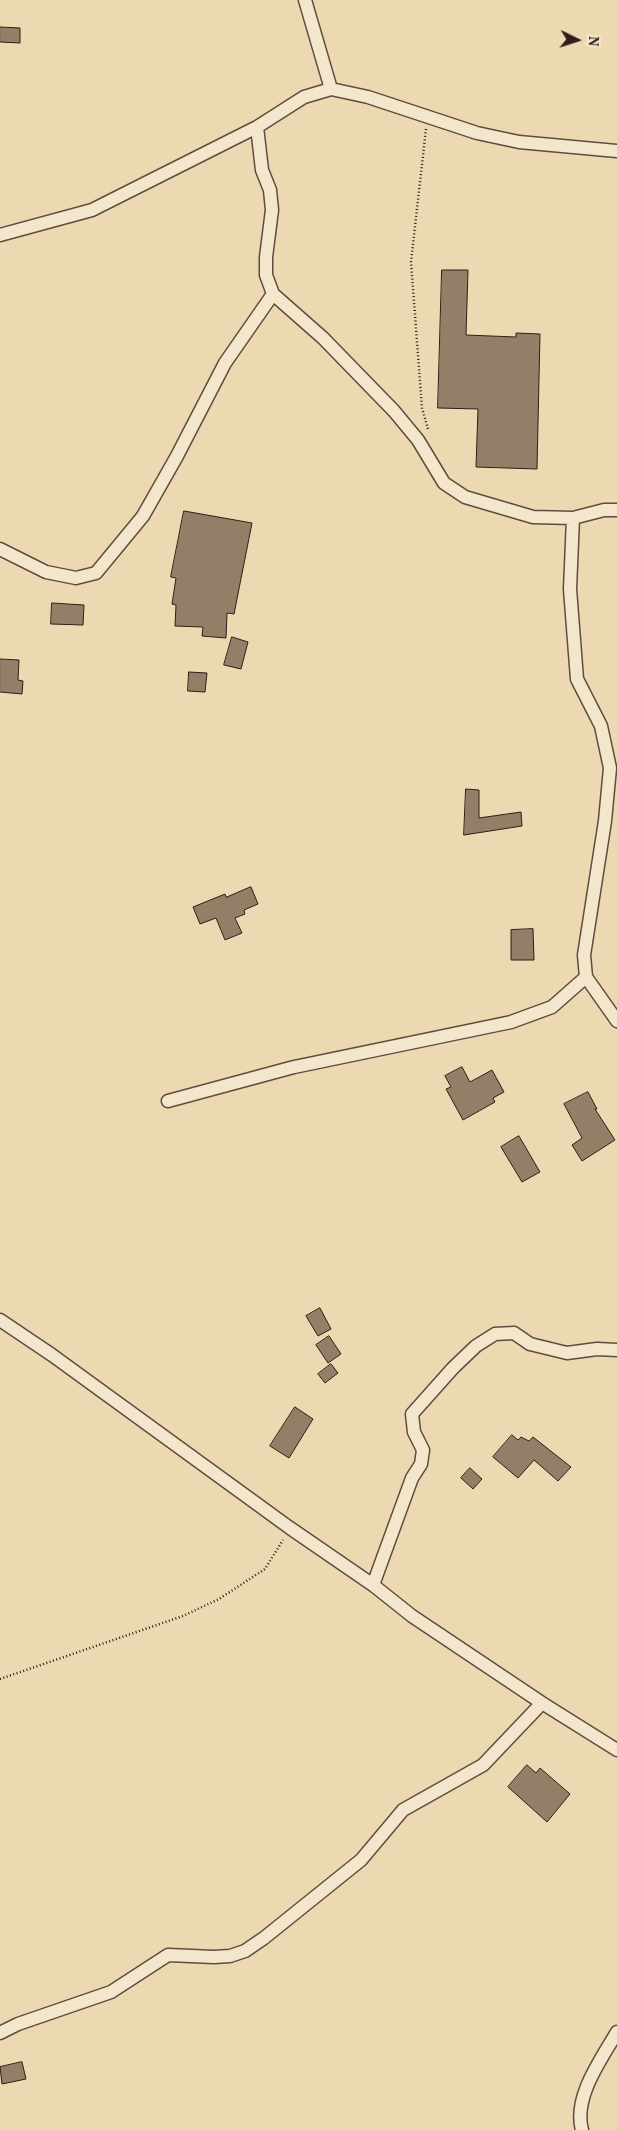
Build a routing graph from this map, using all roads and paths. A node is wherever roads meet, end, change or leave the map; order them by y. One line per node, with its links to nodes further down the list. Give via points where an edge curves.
1 (305, 0): 2 (street)
2 (331, 89): 3 (street); 4 (street, via 304,97)
3 (427, 118): 5 (street, via 519,142); 8 (path, via 411,262 422,408)
4 (257, 127): 6 (street, via 92,210); 7 (street, via 262,170 270,190 272,210 266,275)
5 (617, 151)
6 (0, 236)
7 (273, 294): 10 (street, via 323,338 394,411 418,440 444,483 465,497 533,517); 11 (street, via 225,363 143,516 96,573 76,578 46,572)
8 (430, 436)
9 (617, 510): 10 (street)
10 (573, 518): 12 (street, via 570,589 577,679 601,726 610,768 606,821 584,955)
11 (0, 548)
12 (586, 977): 13 (street); 14 (street, via 552,1007 511,1022 294,1067)
13 (617, 1021)
14 (168, 1101)
15 (0, 1320): 17 (street)
16 (617, 1350): 18 (street, via 567,1353 530,1344 514,1333 494,1334 453,1368 412,1414 414,1432 422,1450 421,1464 412,1478)
17 (290, 1528): 18 (street); 19 (path, via 265,1569 219,1599 183,1616)
18 (373, 1585): 20 (street, via 412,1616)
19 (0, 1679)
20 (542, 1703): 21 (street); 23 (street, via 483,1765 402,1810 362,1860 244,1951 214,1957 168,1955 111,1992)
21 (617, 1750)
22 (617, 2032): 24 (street, via 583,2097 579,2120)
23 (0, 2033)
24 (582, 2130)

